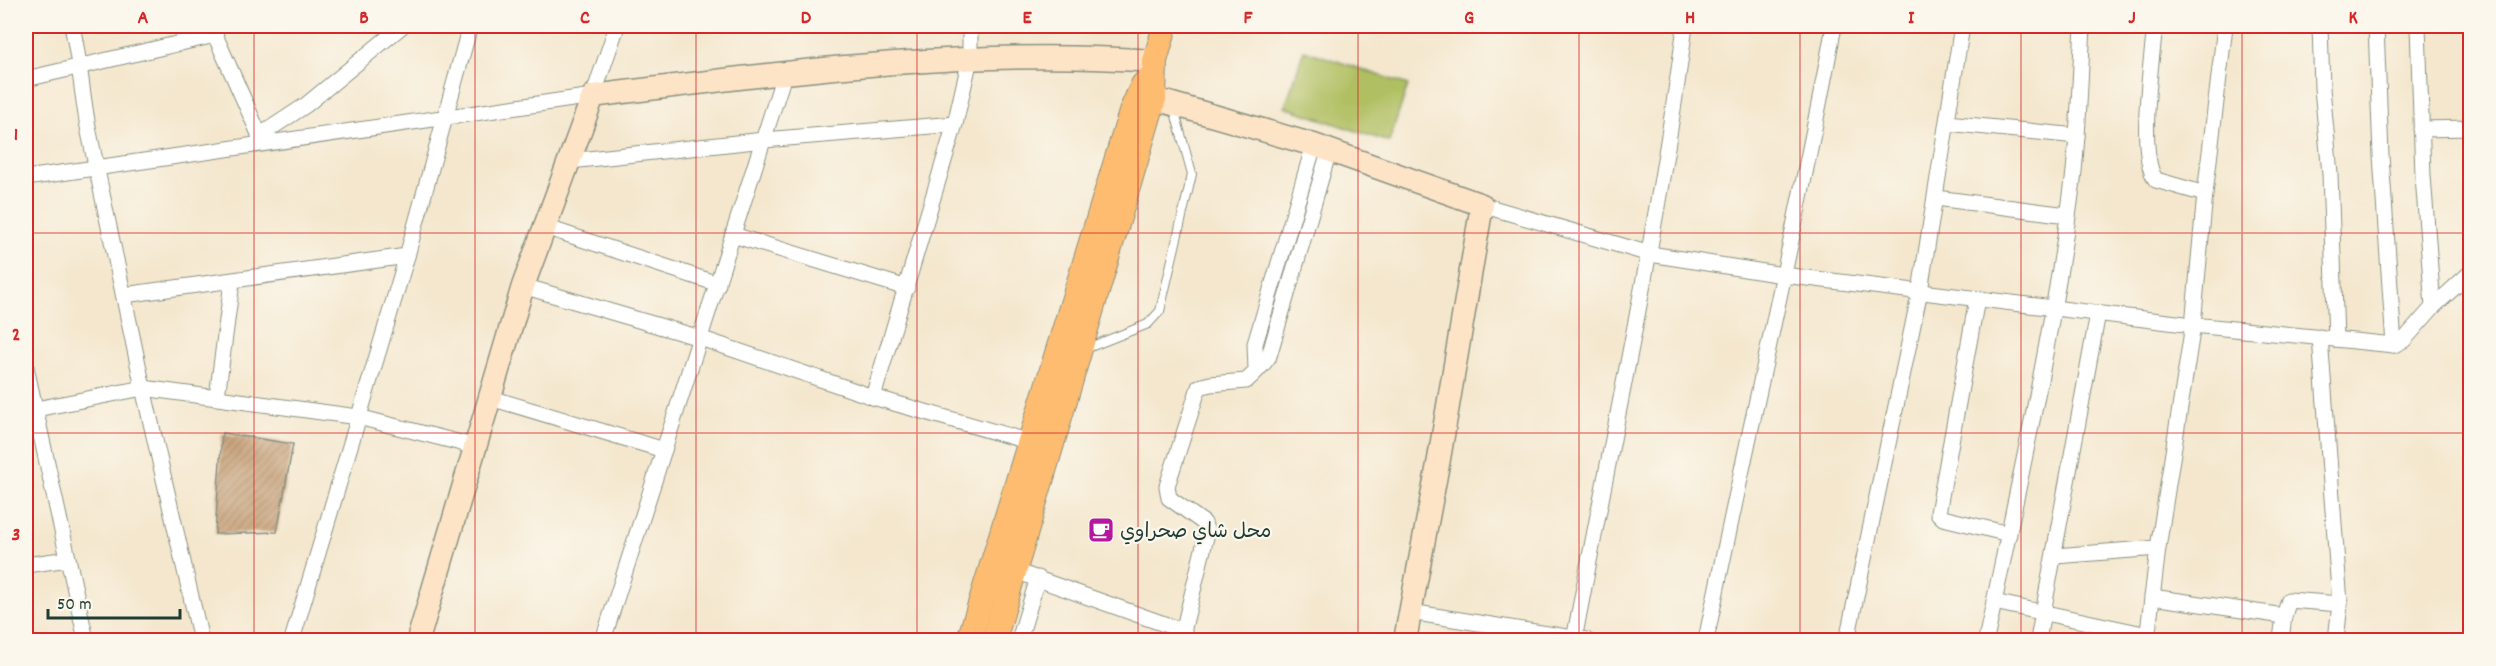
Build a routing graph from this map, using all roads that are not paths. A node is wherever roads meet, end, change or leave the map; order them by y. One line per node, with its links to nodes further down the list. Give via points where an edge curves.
1 (72, 26): 18 (street)
2 (402, 26): 30 (street)
3 (470, 26): 24 (street)
4 (617, 26): 22 (street)
5 (970, 26): 17 (street)
6 (1164, 26): 19 (main road)
7 (1685, 26): 42 (street)
8 (1834, 26): 45 (street)
9 (1962, 26): 25 (street)
10 (2084, 26): 29 (street)
11 (2155, 26): 36 (street, via 2147,116 2148,165 2156,180)
12 (2225, 26): 36 (street)
13 (2320, 26): 59 (street)
14 (2376, 26): 60 (street)
15 (2418, 26): 28 (street)
16 (213, 30): 18 (street); 30 (street)
17 (970, 59): 19 (street, via 1115,58); 20 (street); 26 (street)
18 (81, 66): 21 (street); 34 (street, via 84,105)
19 (1154, 68): 23 (main road)
20 (785, 72): 22 (street); 31 (street)
21 (26, 79)
22 (593, 96): 24 (street); 33 (street)
23 (1155, 99): 32 (street); 61 (main road); 61 (lane, via 1192,174 1160,310 1148,324); 69 (main road)
24 (446, 116): 30 (street); 43 (street)
25 (1947, 123): 29 (street); 37 (street)
26 (955, 124): 31 (street); 49 (street)
27 (2470, 128): 28 (street)
28 (2421, 129): 54 (street)
29 (2077, 136): 39 (street)
30 (261, 140): 34 (street)
31 (764, 140): 33 (street); 41 (street)
32 (1321, 148): 38 (street); 85 (street, via 1255,344 1256,369 1246,381 1199,387 1167,486 1169,498 1204,523 1207,532)
33 (570, 161): 40 (street)
34 (97, 167): 35 (street); 51 (street)
35 (26, 178)
36 (2205, 194): 56 (street)
37 (1936, 198): 39 (street); 50 (street)
38 (1482, 205): 42 (street); 82 (street)
39 (2067, 215): 53 (street)
40 (545, 227): 47 (street); 48 (street)
41 (733, 235): 47 (street); 49 (street)
42 (1650, 254): 45 (street); 96 (street)
43 (407, 256): 46 (street); 68 (street)
44 (2470, 273): 54 (street)
45 (1783, 275): 50 (street); 97 (street)
46 (232, 282): 51 (street); 64 (street)
47 (718, 284): 58 (street)
48 (524, 286): 58 (street); 66 (street)
49 (907, 288): 65 (street)
50 (1920, 291): 52 (street); 98 (street)
51 (124, 295): 63 (street)
52 (1977, 299): 53 (street); 72 (street, via 1938,513 1943,518)
53 (2052, 308): 55 (street); 72 (street)
54 (2433, 308): 60 (street, via 2404,340)
55 (2098, 313): 56 (street); 74 (street)
56 (2193, 325): 57 (street); 73 (street)
57 (2320, 337): 59 (street); 81 (street)
58 (700, 338): 65 (street); 71 (street)
59 (2336, 339): 60 (street)
60 (2394, 345)
61 (1078, 351): 69 (main road)
62 (26, 367): 67 (street)
63 (144, 388): 64 (street); 67 (street); 88 (street)
64 (217, 397): 68 (street)
65 (873, 397): 69 (street)
66 (491, 398): 70 (street); 71 (street)
67 (30, 410): 75 (street)
68 (358, 417): 70 (street); 89 (street)
69 (1041, 445): 76 (main road); 78 (main road)
70 (477, 447): 90 (street)
71 (664, 450): 91 (street)
72 (2009, 534): 80 (street)
73 (2158, 548): 74 (street); 79 (street)
74 (2055, 556): 83 (street)
75 (68, 559): 77 (street); 87 (street)
76 (993, 563): 78 (street); 92 (main road)
77 (26, 565)
78 (1027, 575): 85 (street); 93 (main road); 94 (street)
79 (2152, 597): 84 (street); 86 (street)
80 (1994, 602): 83 (street); 99 (street)
81 (2340, 604): 84 (street, via 2292,599); 102 (street)
82 (1410, 612): 95 (street); 96 (street)
83 (2044, 613): 86 (street); 100 (street)
84 (2284, 616): 101 (street)
85 (1183, 636)
86 (2147, 638)
87 (86, 640)
88 (201, 640)
89 (292, 640)
90 (418, 640)
91 (603, 640)
92 (969, 640)
93 (994, 640)
94 (1019, 640)
95 (1405, 640)
96 (1578, 640)
97 (1706, 640)
98 (1847, 640)
99 (1986, 640)
100 (2038, 640)
101 (2281, 640)
102 (2336, 640)

